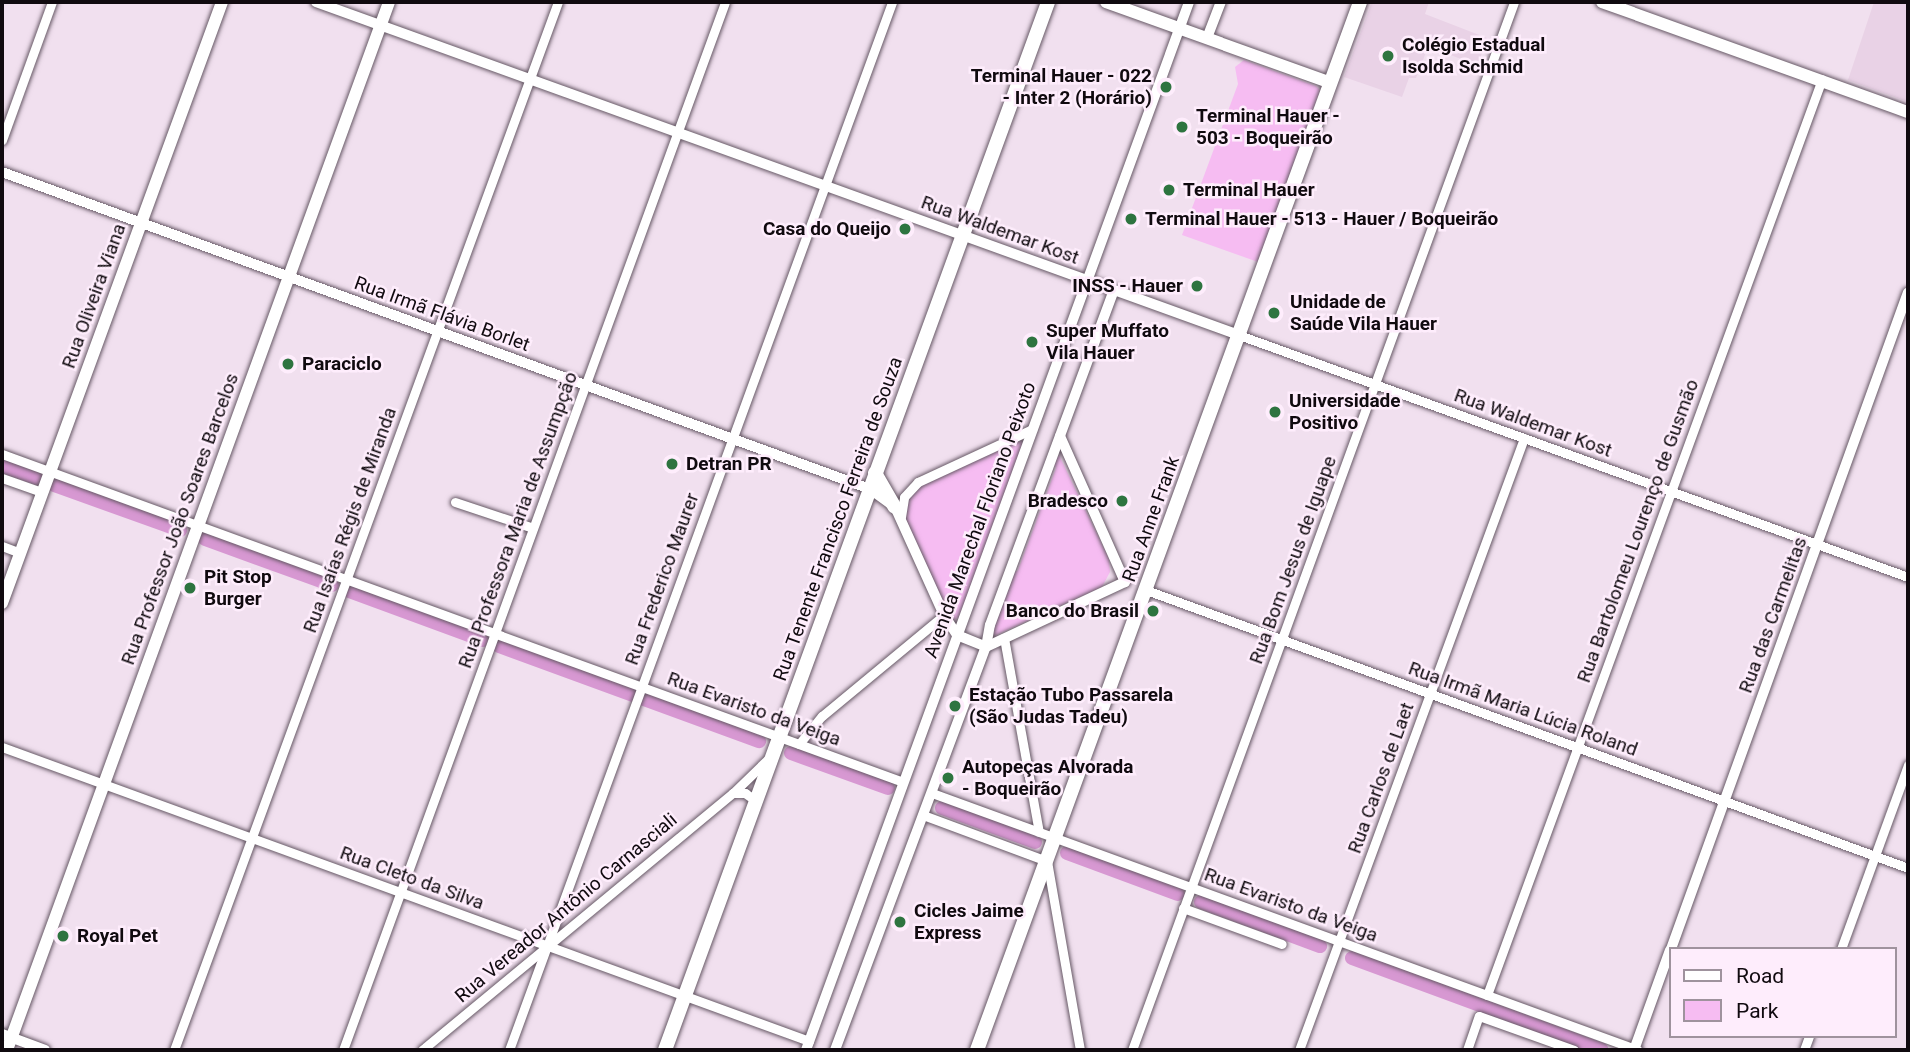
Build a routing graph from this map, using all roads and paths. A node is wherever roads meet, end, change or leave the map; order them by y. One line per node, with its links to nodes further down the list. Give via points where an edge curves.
1 (52, 2): 23 (street)
2 (222, 2): 26 (main road, Rua Oliveira Viana)
3 (316, 2): 15 (street, Rua Waldemar Kost)
4 (389, 2): 15 (main road, Rua Professor João Soares Barcelos)
5 (558, 2): 18 (street, Rua Isaías Régis de Miranda)
6 (725, 2): 22 (street, Rua Professora Maria de Assumpção)
7 (892, 2): 25 (street, Rua Frederico Maurer)
8 (1048, 2): 27 (main road, Rua Tenente Francisco Ferreira de Souza)
9 (1106, 2): 16 (main road)
10 (1189, 2): 16 (street, Avenida Marechal Floriano Peixoto)
11 (1221, 2): 17 (street)
12 (1360, 2): 20 (main road, Rua Anne Frank)
13 (1514, 2): 34 (street, Rua Bom Jesus de Iguape)
14 (1602, 2): 19 (main road)
15 (381, 25): 18 (street, Rua Waldemar Kost); 28 (main road, Rua Professor João Soares Barcelos)
16 (1179, 28): 17 (main road); 29 (street, Avenida Marechal Floriano Peixoto)
17 (1207, 38): 20 (main road)
18 (530, 79): 22 (street, Rua Waldemar Kost); 32 (street, Rua Isaías Régis de Miranda)
19 (1822, 79): 21 (main road); 45 (street, Rua Bartolomeu Lourenço de Gusmão)
20 (1331, 83): 33 (main road, Rua Anne Frank)
21 (1908, 112)
22 (678, 132): 25 (street, Rua Waldemar Kost); 35 (street, Rua Professora Maria de Assumpção)
23 (2, 140)
24 (2, 172): 26 (street, Rua Irmã Flávia Borlet)
25 (825, 186): 27 (street, Rua Waldemar Kost); 39 (street, Rua Frederico Maurer)
26 (141, 223): 28 (street, Rua Irmã Flávia Borlet); 41 (main road, Rua Oliveira Viana)
27 (962, 235): 29 (street, Rua Waldemar Kost); 42 (main road, Rua Tenente Francisco Ferreira de Souza)
28 (289, 277): 32 (street, Rua Irmã Flávia Borlet); 49 (main road, Rua Professor João Soares Barcelos)
29 (1087, 280): 30 (street, Rua Waldemar Kost); 36 (street, Avenida Marechal Floriano Peixoto)
30 (1114, 290): 33 (street, Rua Waldemar Kost); 37 (street)
31 (1908, 292): 51 (street, Rua das Carmelitas)
32 (437, 331): 35 (street, Rua Irmã Flávia Borlet); 55 (street, Rua Isaías Régis de Miranda)
33 (1239, 335): 34 (street, Rua Waldemar Kost); 57 (main road, Rua Anne Frank)
34 (1375, 384): 38 (street, Rua Waldemar Kost); 63 (street, Rua Bom Jesus de Iguape)
35 (585, 385): 39 (street, Rua Irmã Flávia Borlet); 50 (street, Rua Professora Maria de Assumpção)
36 (1032, 429): 48 (street, via 918,482 904,497); 61 (street, Avenida Marechal Floriano Peixoto)
37 (1060, 436): 56 (street); 64 (street, via 990,625)
38 (1524, 438): 45 (street, Rua Waldemar Kost); 66 (street, Rua Carlos de Laet)
39 (732, 439): 44 (street, Rua Irmã Flávia Borlet); 65 (street, Rua Frederico Maurer)
40 (2, 454): 41 (street, Rua Evaristo da Veiga)
41 (50, 471): 46 (main road, Rua Oliveira Viana); 49 (street, Rua Evaristo da Veiga)
42 (875, 473): 44 (main road, Rua Tenente Francisco Ferreira de Souza); 48 (main road)
43 (2, 478): 46 (street)
44 (870, 489): 48 (street, Rua Irmã Flávia Borlet); 67 (main road, Rua Tenente Francisco Ferreira de Souza)
45 (1671, 491): 51 (street, Rua Waldemar Kost); 70 (street, Rua Bartolomeu Lourenço de Gusmão)
46 (42, 492): 53 (main road, Rua Oliveira Viana)
47 (455, 502): 50 (street)
48 (898, 513): 59 (street)
49 (198, 525): 55 (street, Rua Evaristo da Veiga); 74 (main road, Rua Professor João Soares Barcelos)
50 (533, 528): 60 (street, Rua Professora Maria de Assumpção)
51 (1817, 544): 54 (street, Rua Waldemar Kost); 78 (street, Rua das Carmelitas)
52 (2, 546): 53 (street)
53 (20, 552): 58 (main road, Rua Oliveira Viana)
54 (1908, 577)
55 (347, 579): 60 (street, Rua Evaristo da Veiga); 81 (street, Rua Isaías Régis de Miranda)
56 (1125, 583): 57 (street, Rua Irmã Maria Lúcia Roland); 62 (street)
57 (1146, 590): 63 (street, Rua Irmã Maria Lúcia Roland); 82 (main road, Rua Anne Frank)
58 (2, 603)
59 (944, 615): 61 (street); 68 (street, via 822,716)
60 (495, 633): 65 (street, Rua Evaristo da Veiga); 87 (street, Rua Professora Maria de Assumpção)
61 (957, 635): 64 (street); 73 (street, Avenida Marechal Floriano Peixoto)
62 (1004, 638): 64 (street); 80 (street)
63 (1282, 640): 66 (street, Rua Irmã Maria Lúcia Roland); 86 (street, Rua Bom Jesus de Iguape)
64 (986, 647): 76 (street)
65 (641, 690): 67 (street, Rua Evaristo da Veiga); 91 (street, Rua Frederico Maurer)
66 (1430, 694): 70 (street, Rua Irmã Maria Lúcia Roland); 89 (street, Rua Carlos de Laet)
67 (779, 737): 68 (street, Rua Evaristo da Veiga); 71 (main road, Rua Tenente Francisco Ferreira de Souza)
68 (799, 744): 73 (street, Rua Evaristo da Veiga)
69 (2, 747): 74 (street, Rua Cleto da Silva)
70 (1577, 748): 78 (street, Rua Irmã Maria Lúcia Roland); 95 (street, Rua Bartolomeu Lourenço de Gusmão)
71 (773, 754): 75 (street, Rua Vereador Antônio Carnasciali); 77 (main road, Rua Tenente Francisco Ferreira de Souza)
72 (1908, 765): 83 (street)
73 (903, 782): 98 (street, Avenida Marechal Floriano Peixoto)
74 (104, 784): 81 (street, Rua Cleto da Silva); 97 (main road, Rua Professor João Soares Barcelos)
75 (733, 793): 77 (street, via 745,793); 91 (street, Rua Vereador Antônio Carnasciali)
76 (932, 793): 79 (street); 80 (street, Rua Evaristo da Veiga)
77 (756, 801): 96 (main road, Rua Tenente Francisco Ferreira de Souza)
78 (1724, 801): 83 (street, Rua Irmã Maria Lúcia Roland); 92 (street, Rua das Carmelitas)
79 (923, 815): 84 (street); 105 (street)
80 (1039, 832): 82 (street, Rua Evaristo da Veiga)
81 (252, 838): 87 (street, Rua Cleto da Silva); 100 (street, Rua Isaías Régis de Miranda)
82 (1055, 838): 84 (main road, Rua Anne Frank); 86 (street, Rua Evaristo da Veiga)
83 (1875, 856): 85 (street, Rua Irmã Maria Lúcia Roland); 93 (street)
84 (1047, 860): 106 (main road, Rua Anne Frank); 107 (street)
85 (1908, 868)
86 (1191, 887): 88 (street, Rua Bom Jesus de Iguape); 89 (street, Rua Evaristo da Veiga)
87 (400, 892): 91 (street, Rua Cleto da Silva); 101 (street, Rua Professora Maria de Assumpção)
88 (1184, 908): 90 (street, Rua Evaristo da Veiga); 108 (street, Rua Bom Jesus de Iguape)
89 (1339, 941): 95 (street, Rua Evaristo da Veiga); 109 (street, Rua Carlos de Laet)
90 (1282, 944)
91 (547, 946): 96 (street, Rua Cleto da Silva); 102 (street, Rua Vereador Antônio Carnasciali); 103 (street, Rua Frederico Maurer)
92 (1671, 947)
93 (1842, 947)
94 (1668, 955): 112 (street, Rua das Carmelitas)
95 (1487, 995): 112 (street, Rua Evaristo da Veiga)
96 (685, 996): 98 (street, Rua Cleto da Silva); 104 (main road, Rua Tenente Francisco Ferreira de Souza)
97 (7, 1041): 99 (street)
98 (808, 1046)
99 (45, 1050)
100 (174, 1050)
101 (343, 1050)
102 (422, 1050)
103 (509, 1050)
104 (665, 1050)
105 (835, 1050)
106 (977, 1050)
107 (1080, 1050)
108 (1132, 1050)
109 (1299, 1050)
110 (1467, 1050): 111 (street, via 1479,1016)
111 (1574, 1050)
112 (1635, 1050)

